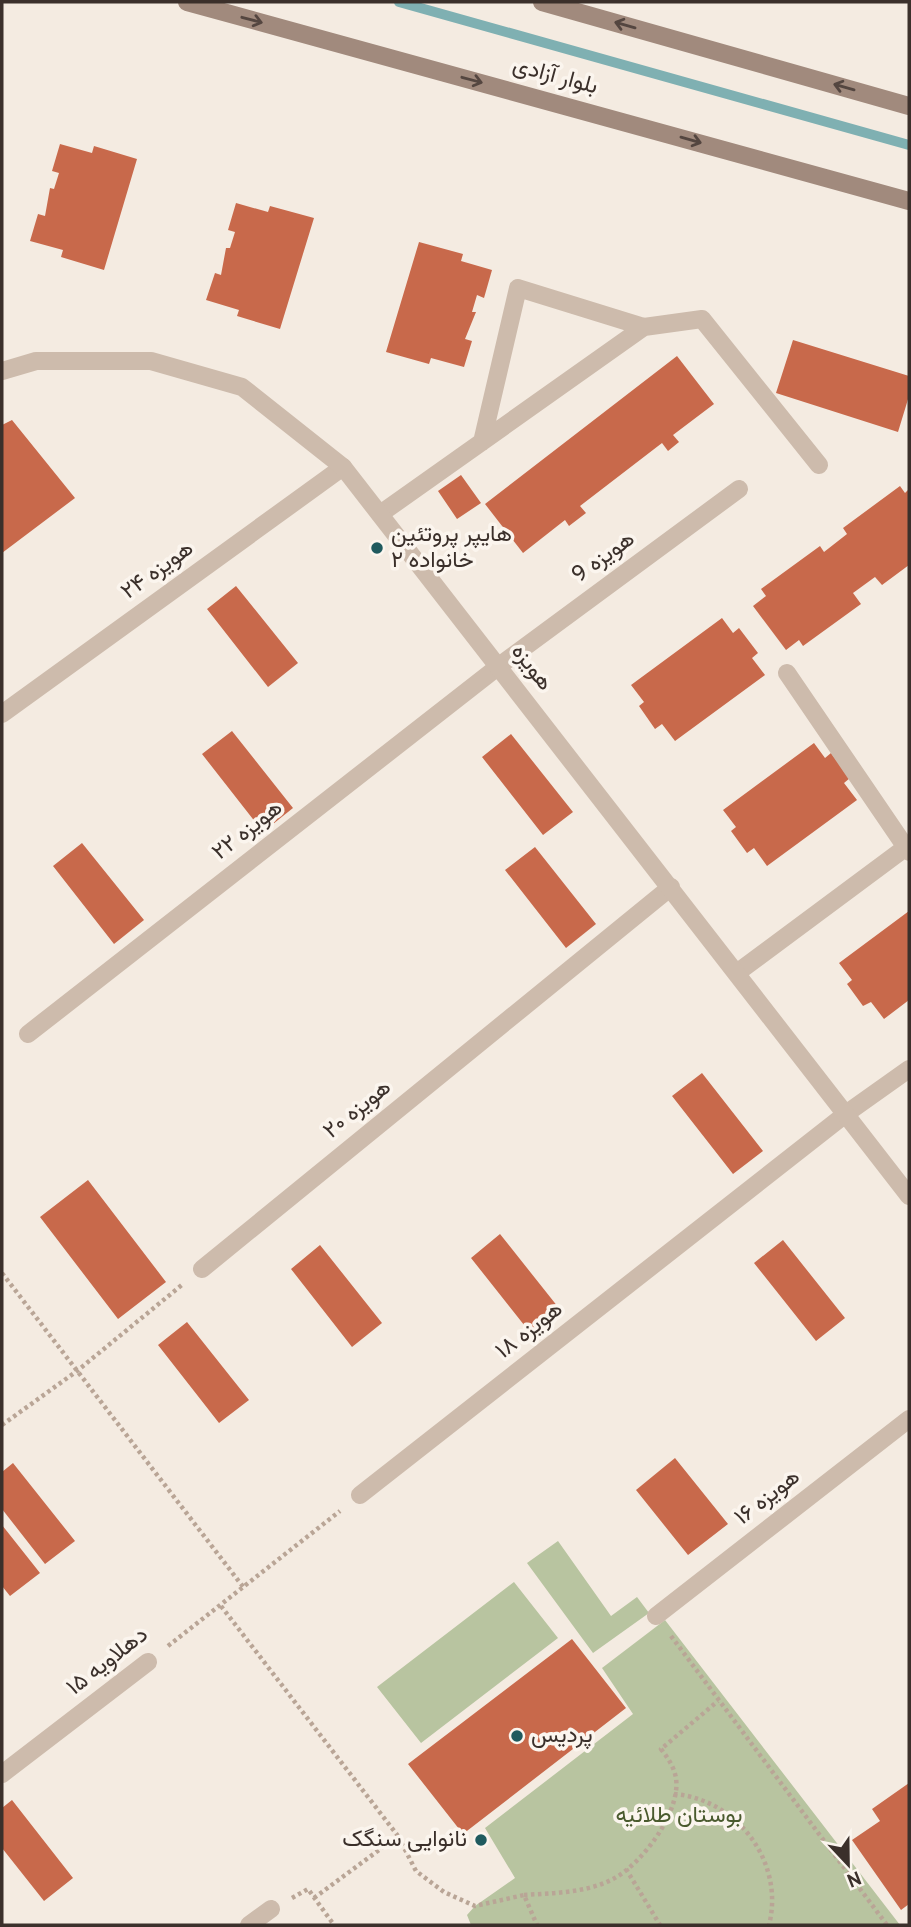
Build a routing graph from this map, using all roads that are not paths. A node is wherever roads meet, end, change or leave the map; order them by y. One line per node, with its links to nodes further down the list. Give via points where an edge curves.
1 (187, 2): 4 (main road, بلوار آزادی, one-way to 4)
2 (542, 2): 3 (main road, one-way to 2)
3 (909, 106)
4 (909, 201)
5 (644, 327): 7 (street); 7 (street, via 518,288); 8 (street, via 702,319)
6 (2, 371): 9 (street, هویزه, via 36,360 151,361 242,387)
7 (482, 442): 11 (street)
8 (819, 465)
9 (343, 467): 11 (street, هویزه); 14 (street, هویزه ‍۲۴)
10 (739, 489): 12 (street, هویزه 9)
11 (380, 514): 12 (street, هویزه)
12 (499, 666): 16 (street, هویزه); 18 (street, هویزه ‍۲۲)
13 (787, 673): 15 (street)
14 (2, 714)
15 (908, 848): 17 (street)
16 (671, 887): 17 (street, هویزه); 22 (street, هویزه ‍۲۰)
17 (738, 972): 20 (street, هویزه)
18 (28, 1034)
19 (909, 1069): 20 (street, هویزه ‍۱۸)
20 (847, 1113): 21 (street, هویزه); 24 (street, هویزه ‍۱۸)
21 (909, 1196)
22 (202, 1269)
23 (909, 1419): 25 (street, هویزه ‍۱۶)
24 (360, 1495)
25 (656, 1616)
26 (148, 1662): 27 (street, دهلاویه ۱۵)
27 (2, 1774)
28 (271, 1909): 29 (street)
29 (249, 1925)

